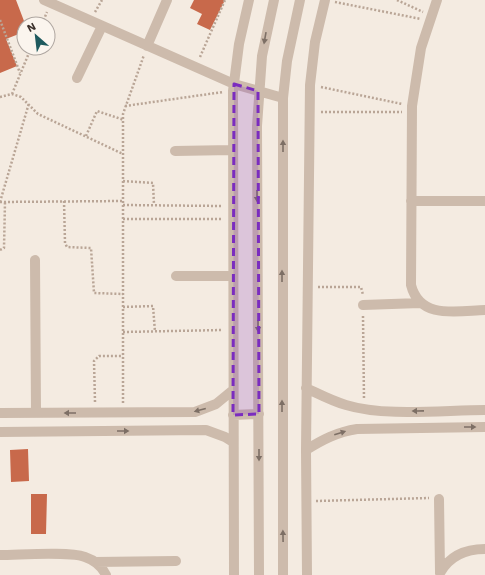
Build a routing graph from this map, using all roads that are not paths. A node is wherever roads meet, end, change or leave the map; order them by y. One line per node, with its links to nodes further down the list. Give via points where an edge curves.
1 (44, 0): 8 (street)
2 (167, 0): 9 (street)
3 (248, 0): 11 (street)
4 (274, 0): 12 (street, one-way to 12, via 262,56)
5 (300, 0): 13 (street, via 287,61)
6 (325, 0): 24 (street, via 315,42 310,85)
7 (437, 0): 16 (street, via 415,77)
8 (102, 26): 9 (street); 10 (street)
9 (147, 46): 11 (street)
10 (77, 78)
11 (234, 87): 12 (street); 14 (street)
12 (258, 91): 13 (street); 30 (street, one-way to 30)
13 (283, 98): 44 (street, one-way to 13)
14 (232, 150): 15 (street); 20 (street)
15 (175, 151)
16 (411, 201): 17 (street); 21 (street, via 411,285)
17 (485, 201)
18 (35, 260): 28 (street)
19 (176, 276): 20 (street)
20 (232, 276): 25 (street)
21 (420, 303): 22 (street); 23 (street, via 429,309 439,311)
22 (363, 305)
23 (485, 310)
24 (306, 388): 26 (street, one-way to 24, via 364,409 330,400); 34 (street)
25 (233, 390): 28 (street, one-way to 28, via 216,404 195,412); 29 (street)
26 (485, 410)
27 (0, 413): 28 (street)
28 (36, 413)
29 (233, 414): 30 (street); 33 (street)
30 (259, 414): 43 (street, one-way to 43)
31 (485, 427): 34 (street, one-way to 31, via 324,439 357,429)
32 (0, 432): 33 (street, one-way to 33, via 200,430 216,433)
33 (233, 442): 42 (street)
34 (306, 450): 45 (street)
35 (439, 499): 40 (street)
36 (485, 549): 40 (street, via 465,551 455,556)
37 (0, 555): 39 (street, via 73,555)
38 (176, 561): 39 (street)
39 (95, 562): 41 (street)
40 (440, 574)
41 (106, 575)
42 (234, 575)
43 (259, 575)
44 (283, 575)
45 (307, 575)

